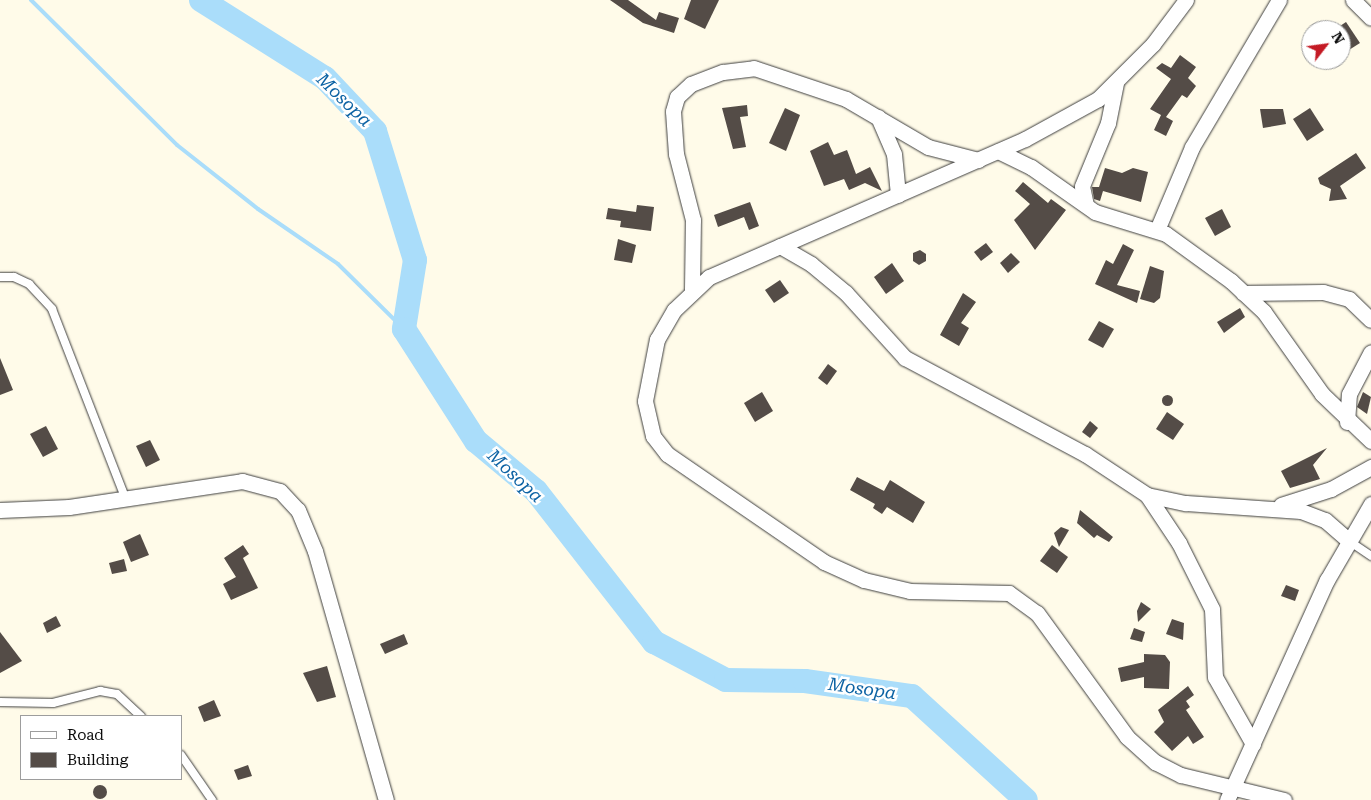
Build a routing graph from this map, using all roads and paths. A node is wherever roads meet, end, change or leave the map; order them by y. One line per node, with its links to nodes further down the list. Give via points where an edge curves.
1 (1186, 0): 5 (street, via 1154,44)
2 (1279, 0): 11 (street, via 1192,147)
3 (1353, 0): 4 (street)
4 (1371, 18)
5 (1116, 82): 7 (street, via 1098,99); 10 (street, via 1108,123 1082,186)
6 (877, 116): 8 (street, via 928,147); 9 (street, via 894,154); 14 (street, via 846,99 754,68 723,72 691,84 677,97 676,154 695,237)
7 (998, 151): 8 (street); 10 (street, via 1019,159)
8 (978, 160): 9 (street)
9 (898, 195): 12 (street)
10 (1086, 205): 11 (street, via 1107,216)
11 (1158, 230): 15 (street)
12 (780, 246): 14 (street, via 709,277); 22 (street, via 811,264 846,293 905,358 1085,454)
13 (0, 277): 21 (lane, via 14,277 29,284 52,309)
14 (692, 290): 32 (street, via 658,339 648,372 648,420 667,454 824,562 864,580 910,591 1009,593 1037,613 1140,750 1181,775)
15 (1243, 293): 16 (street, via 1324,292 1349,299); 18 (street, via 1264,312)
16 (1371, 320)
17 (1371, 352): 18 (street, via 1349,394)
18 (1347, 422): 19 (street)
19 (1371, 441)
20 (1371, 466): 24 (street, via 1331,489)
21 (124, 495): 25 (street, via 69,507); 34 (street, via 242,481 280,491 298,510 332,604)
22 (1147, 495): 24 (street, via 1186,503); 30 (street, via 1179,543 1212,608 1215,676)
23 (1371, 504): 26 (street)
24 (1274, 506): 26 (street, via 1325,520)
25 (0, 510)
26 (1349, 541): 27 (lane); 30 (street)
27 (1371, 556)
28 (0, 702): 29 (lane, via 53,703 100,691 117,694)
29 (140, 715)
30 (1253, 744): 32 (street)
31 (182, 756): 33 (lane)
32 (1233, 786): 35 (street); 36 (street)
33 (212, 800)
34 (386, 800)
35 (1226, 800)
36 (1284, 800)

